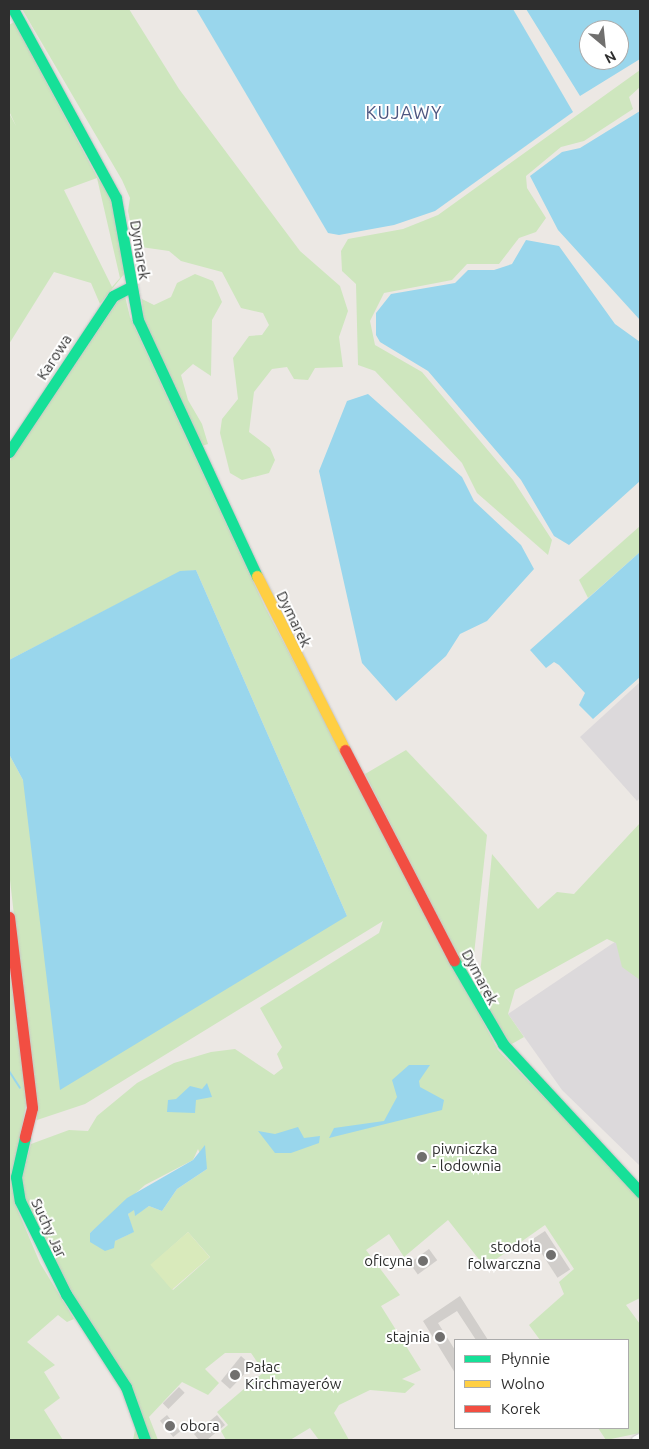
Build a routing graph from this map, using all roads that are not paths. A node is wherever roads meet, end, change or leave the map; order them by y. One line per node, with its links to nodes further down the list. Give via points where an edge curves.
1 (13, 9): 2 (street, Dymarek, via 116,198)
2 (131, 287): 3 (street, Karowa, via 113,296); 5 (street, Dymarek, via 138,320 285,635 488,1023)
3 (9, 452)
4 (9, 917): 7 (street, Suchy Jar, via 32,1108 16,1177 18,1195 66,1294 126,1387)
5 (640, 1192)
6 (640, 1438): 8 (street)
7 (145, 1440)
8 (636, 1440)

